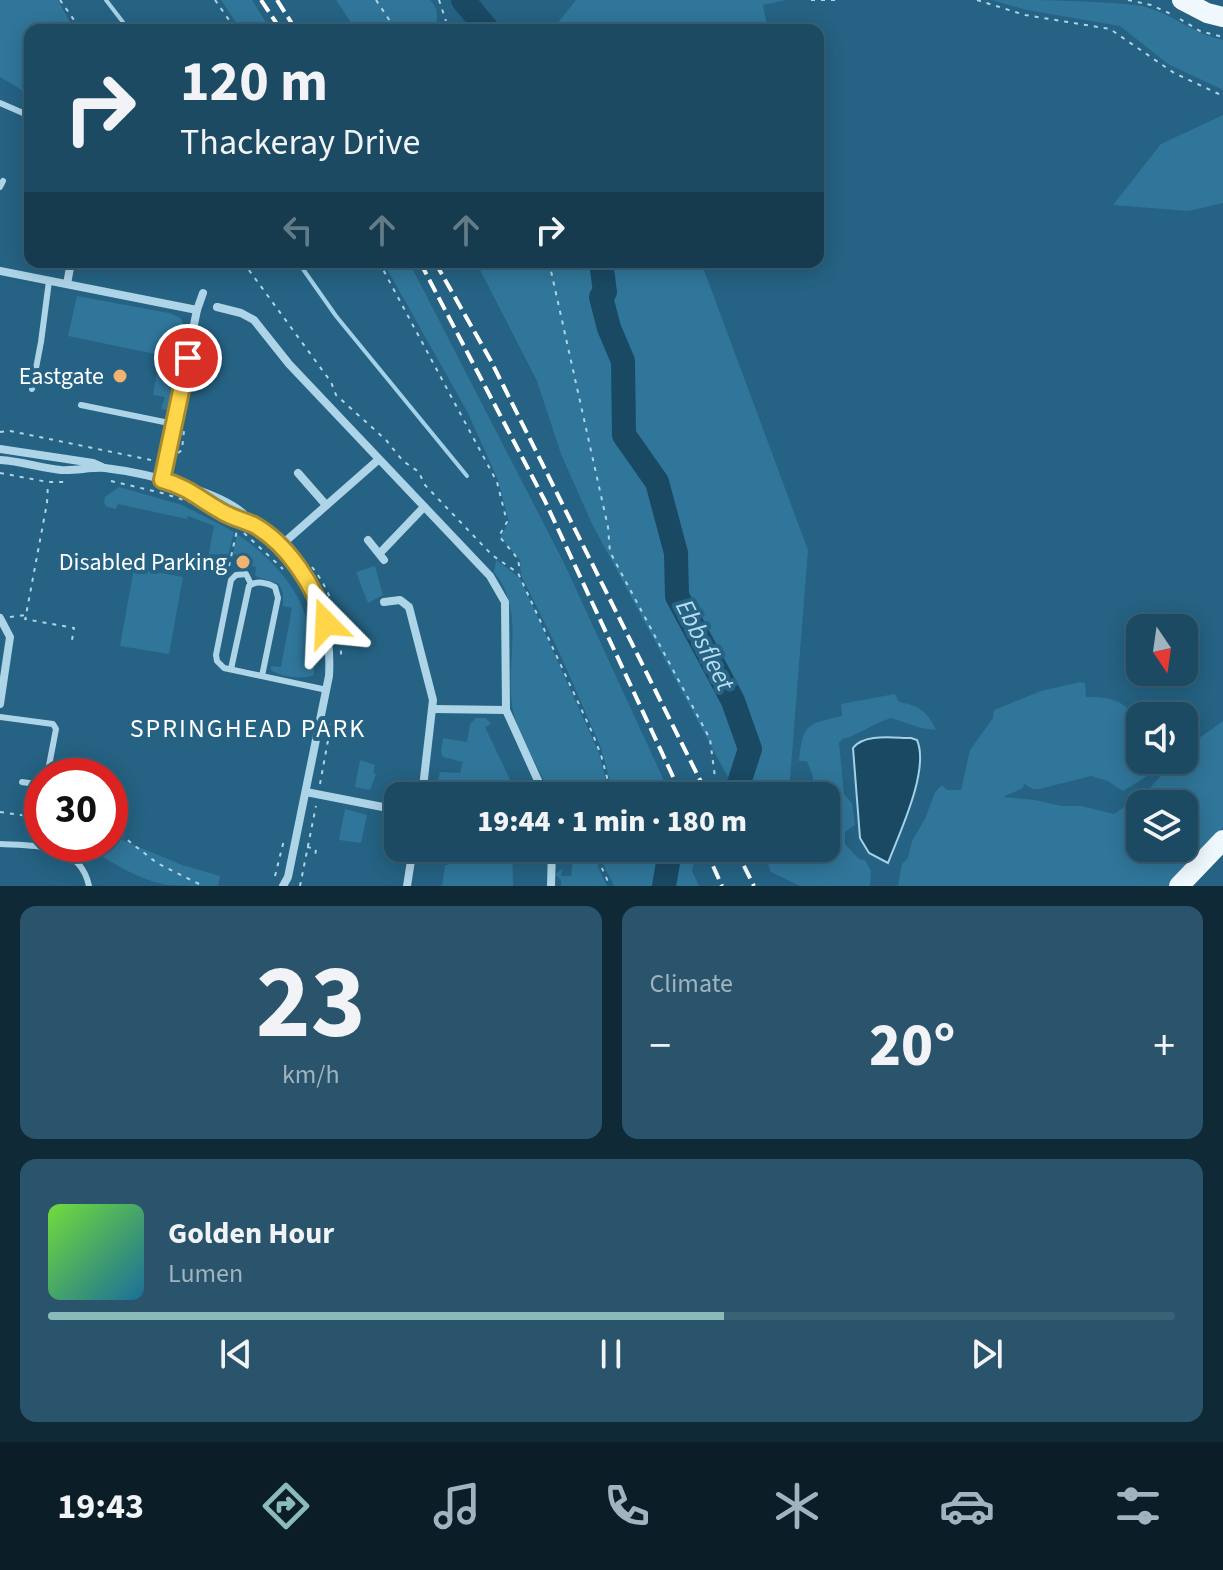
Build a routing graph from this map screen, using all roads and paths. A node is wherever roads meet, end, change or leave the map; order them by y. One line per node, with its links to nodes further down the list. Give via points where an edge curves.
1 (60, 0): 13 (path)
2 (215, 0): 14 (path)
3 (376, 0): 15 (path)
4 (439, 0): 12 (path)
5 (811, 0): 6 (path)
6 (832, 0): 7 (path)
7 (841, 0)
8 (977, 0): 17 (path, via 1025,15 1110,29 1174,73)
9 (1128, 0): 16 (path)
10 (1187, 1): 11 (main road)
11 (1223, 17)
12 (446, 21)
13 (77, 24)
14 (232, 24)
15 (392, 24)
16 (1223, 37)
17 (1223, 96)
18 (0, 103): 19 (lane)
19 (24, 113)
20 (70, 268): 26 (street)
21 (247, 268): 49 (path, via 336,395 419,472 424,484 492,555)
22 (382, 268): 49 (path, via 497,482 507,522 499,536 518,559)
23 (550, 268): 70 (path, via 610,552 710,739)
24 (0, 271): 25 (street)
25 (49, 281): 26 (street); 30 (lane)
26 (67, 284): 29 (street)
27 (203, 293): 29 (street)
28 (217, 307): 37 (street, via 254,320)
29 (197, 310): 32 (street)
30 (32, 389)
31 (81, 405): 32 (lane)
32 (174, 424): 41 (street)
33 (0, 432): 35 (path, via 157,462)
34 (0, 449): 38 (street)
35 (160, 457)
36 (0, 460): 38 (street, via 65,470)
37 (378, 460): 42 (street); 43 (street)
38 (102, 468): 41 (street)
39 (298, 473): 42 (street)
40 (48, 479): 52 (path)
41 (162, 480): 46 (street, via 231,503)
42 (326, 505): 46 (street)
43 (424, 507): 45 (street, via 382,557); 63 (street, via 485,569 505,602)
44 (238, 529): 48 (path)
45 (368, 540)
46 (279, 547): 60 (street, via 303,572 321,608 329,645)
47 (307, 562): 57 (path, via 332,603 341,641)
48 (229, 568)
49 (518, 573): 69 (path, via 591,730)
50 (251, 584): 58 (lane); 58 (lane, via 245,574 230,581 216,658); 59 (lane, via 270,585 278,594)
51 (384, 602): 62 (street, via 400,600 409,607)
52 (26, 615): 53 (path); 54 (path, via 25,619)
53 (0, 618): 61 (street, via 10,637)
54 (45, 623): 55 (path); 56 (path, via 74,628)
55 (44, 630)
56 (72, 640)
57 (340, 667)
58 (231, 669): 59 (lane)
59 (262, 676): 60 (lane)
60 (327, 690): 71 (street)
61 (0, 704)
62 (434, 709): 63 (street); 67 (street)
63 (506, 710): 68 (street)
64 (0, 717): 66 (lane, via 53,724)
65 (332, 721): 72 (path)
66 (50, 758)
67 (424, 782)
68 (539, 782)
69 (608, 782)
70 (716, 782)
71 (306, 792): 72 (street); 84 (street)
72 (318, 795): 73 (street); 79 (path)
73 (384, 807)
74 (0, 812): 75 (path)
75 (24, 815)
76 (128, 840): 86 (path, via 157,863)
77 (1223, 840): 91 (main road)
78 (0, 844): 85 (lane, via 54,848 81,866)
79 (307, 847): 80 (path, via 316,848); 87 (path)
80 (315, 857)
81 (411, 862): 88 (street)
82 (552, 862): 89 (street)
83 (601, 862): 90 (path)
84 (287, 883)
85 (89, 886)
86 (203, 886)
87 (300, 886)
88 (407, 886)
89 (551, 886)
90 (610, 886)
91 (1179, 886)

